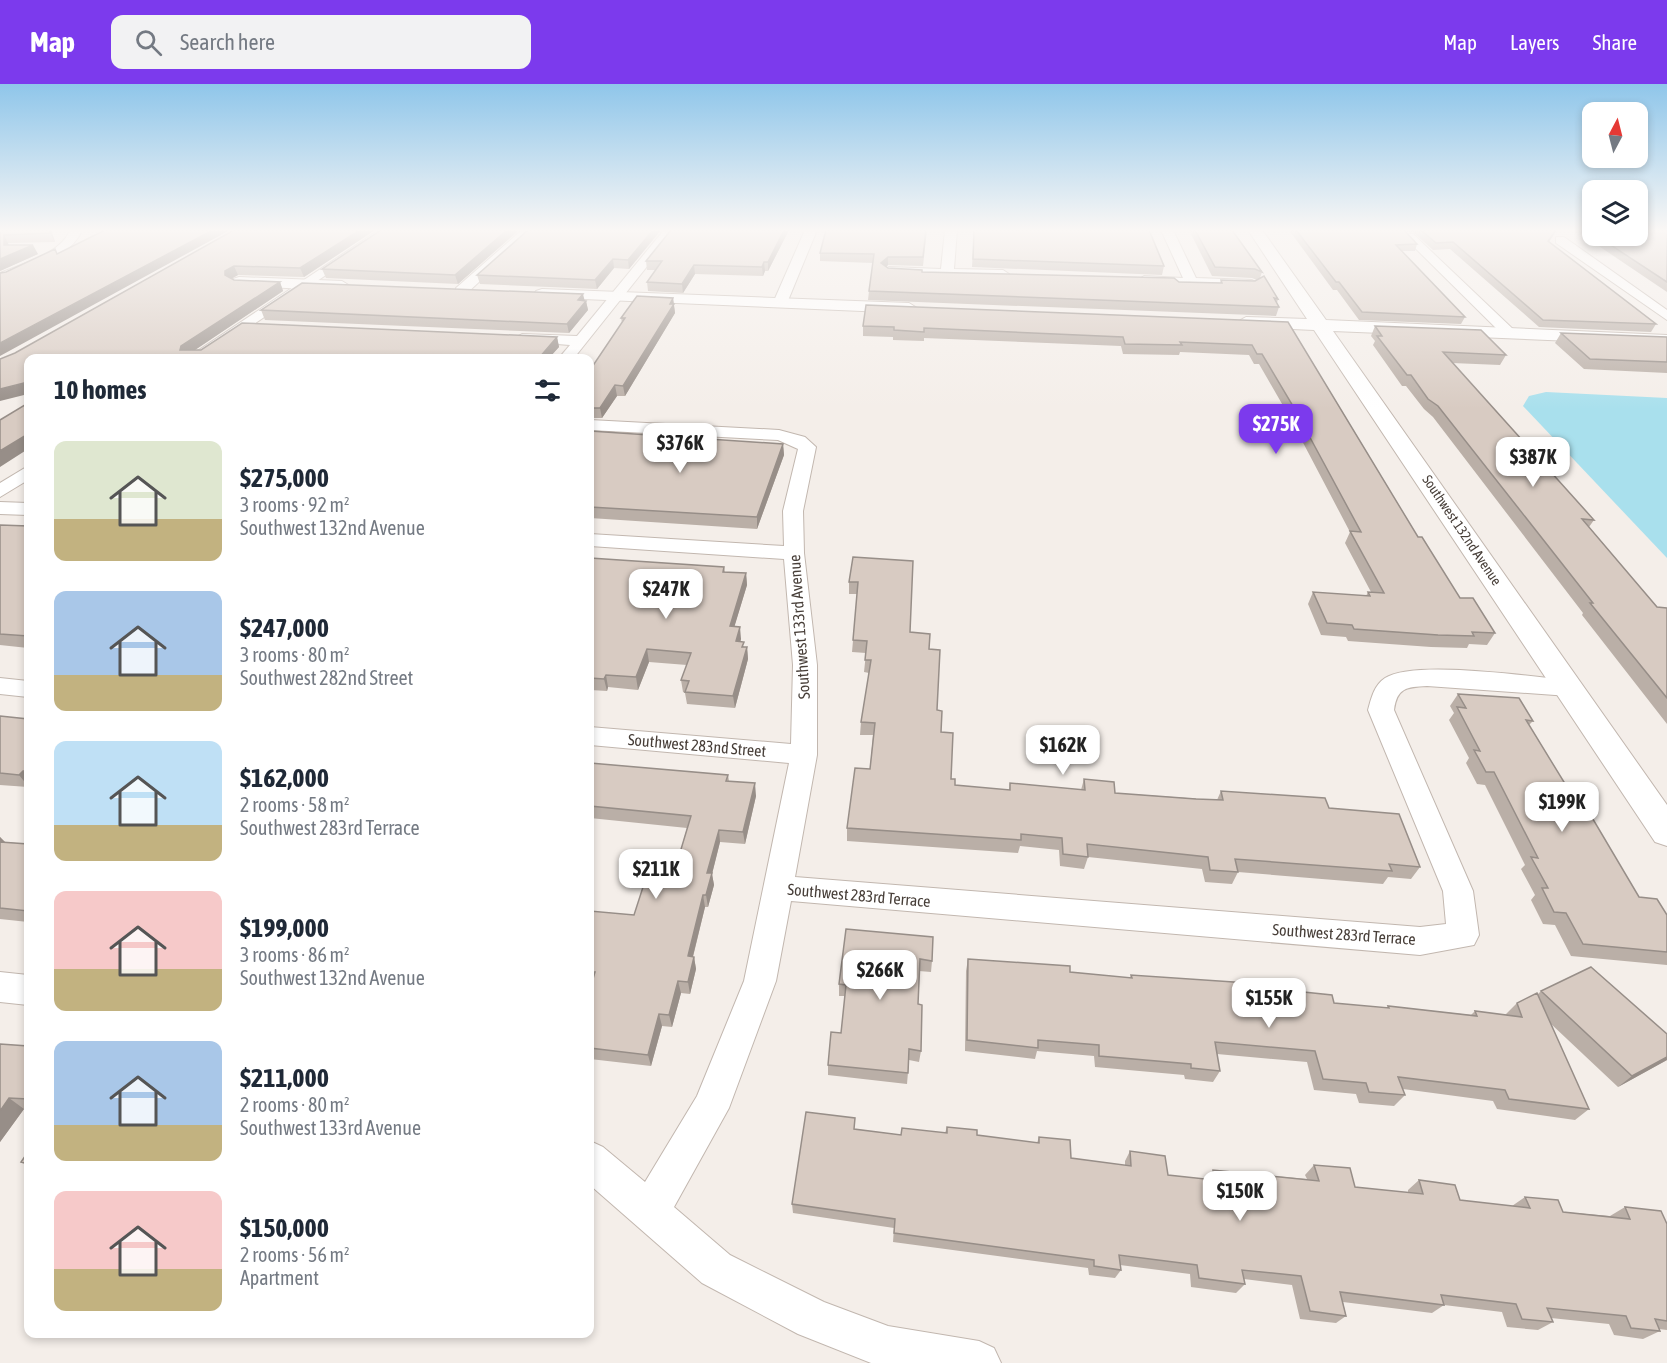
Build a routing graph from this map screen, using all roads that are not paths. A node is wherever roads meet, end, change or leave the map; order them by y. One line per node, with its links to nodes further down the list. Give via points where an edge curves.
1 (296, 290): 16 (street)
2 (623, 290): 10 (street)
3 (786, 290): 11 (street)
4 (1297, 290): 15 (street, Southwest 132nd Avenue)
5 (1464, 290): 18 (street)
6 (1630, 290): 13 (street)
7 (455, 291): 8 (street)
8 (483, 292)
9 (528, 293): 10 (street)
10 (617, 297): 11 (street); 21 (street)
11 (780, 303): 12 (street)
12 (929, 309)
13 (1667, 316)
14 (1224, 321): 15 (street)
15 (1321, 324): 18 (street); 33 (street, Southwest 132nd Avenue)
16 (243, 326): 17 (street); 22 (street)
17 (266, 327)
18 (1510, 334): 20 (street)
19 (510, 338): 21 (street)
20 (1667, 340)
21 (580, 341): 23 (street)
22 (201, 354)
23 (570, 354)
24 (594, 425): 30 (street, Southwest 133rd Avenue, via 779,435 799,441 807,447 793,512)
25 (24, 475): 26 (street)
26 (0, 491)
27 (0, 508): 28 (street)
28 (24, 509)
29 (594, 540): 30 (street)
30 (794, 553): 35 (street, Southwest 133rd Avenue, via 805,665)
31 (0, 686): 32 (street)
32 (24, 688)
33 (1569, 688): 36 (street, Southwest 132nd Avenue); 37 (street, Southwest 283rd Terrace, via 1425,679 1397,681 1385,692 1381,710 1458,891 1463,935 1420,941)
34 (594, 736): 35 (street, Southwest 283nd Street)
35 (804, 754): 37 (street, Southwest 133rd Avenue)
36 (1667, 832)
37 (778, 888): 41 (street, Southwest 133rd Avenue, via 760,981 711,1108)
38 (0, 987): 39 (street)
39 (24, 990)
40 (594, 1163): 41 (street)
41 (650, 1211): 42 (street, via 716,1269 813,1319 888,1348)
42 (979, 1363)

